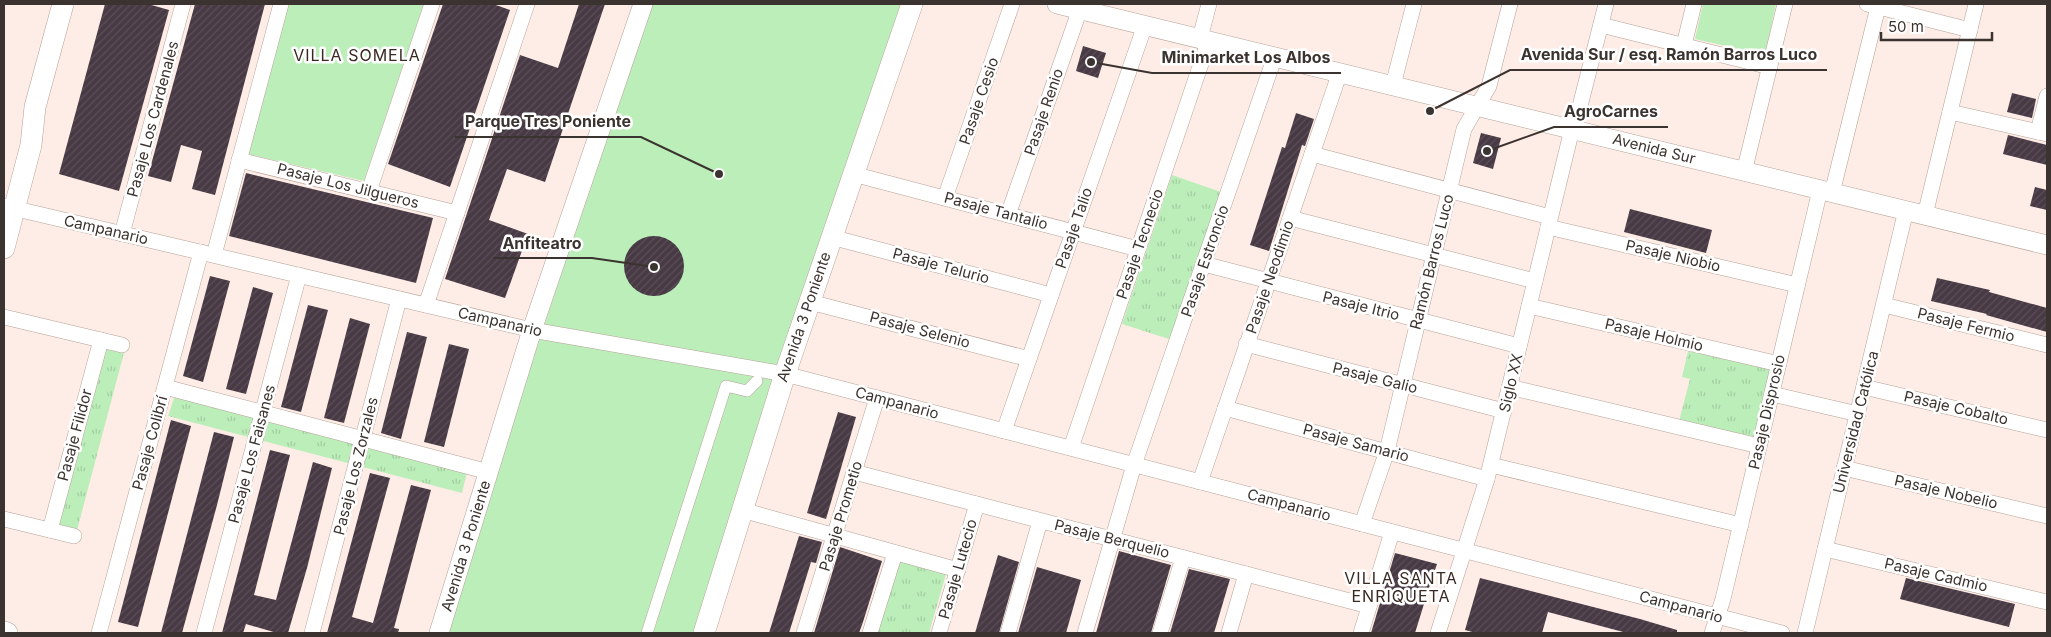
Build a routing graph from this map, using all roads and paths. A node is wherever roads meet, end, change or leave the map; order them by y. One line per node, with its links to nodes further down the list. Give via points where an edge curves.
1 (63, 4): 41 (main road, via 35,107 20,138)
2 (183, 4): 49 (street, Pasaje Los Cardenales)
3 (281, 4): 34 (street, Pasaje Colibrí)
4 (432, 4): 38 (street)
5 (527, 4): 43 (street)
6 (644, 4): 69 (street, Avenida 3 Poniente)
7 (912, 4): 36 (main road, Avenida 3 Poniente)
8 (1012, 4): 40 (street, Pasaje Cesio)
9 (1057, 4): 18 (street, Avenida Sur)
10 (1209, 4): 22 (street, Pasaje Tecnecio)
11 (1414, 4): 27 (street)
12 (1510, 4): 29 (street, Ramón Barros Luco, via 1489,86)
13 (1606, 4): 19 (street, Siglo XX)
14 (1694, 4): 23 (street)
15 (1785, 4): 25 (street)
16 (1976, 4): 21 (street)
17 (1872, 5): 21 (street); 39 (street, Pasaje Disprosio)
18 (1080, 9): 20 (street, Avenida Sur); 44 (street, Pasaje Renio)
19 (1601, 24): 23 (street); 31 (street, Siglo XX)
20 (1144, 25): 22 (street, Avenida Sur); 48 (street, Pasaje Talio)
21 (1970, 30): 30 (street)
22 (1205, 39): 24 (street, Avenida Sur); 53 (street, Pasaje Tecnecio)
23 (1684, 45): 25 (street)
24 (1275, 56): 26 (street, Avenida Sur); 56 (street, Pasaje Estroncio)
25 (1770, 67): 35 (street)
26 (1340, 72): 27 (street, Avenida Sur); 33 (street, Pasaje Neodimio)
27 (1394, 85): 29 (street, Avenida Sur)
28 (2047, 96): 32 (street)
29 (1478, 105): 31 (street, Avenida Sur); 37 (street, Ramón Barros Luco, via 1464,129)
30 (1950, 112): 32 (street); 45 (street)
31 (1572, 129): 35 (street, Avenida Sur); 47 (street, Siglo XX)
32 (2043, 133)
33 (1312, 154): 37 (street, Pasaje Niobio); 46 (street, Pasaje Neodimio)
34 (239, 160): 38 (street, Pasaje Los Jilgueros); 54 (street, Pasaje Colibrí)
35 (1744, 172): 39 (street, Avenida Sur)
36 (853, 174): 40 (street, Pasaje Tantalio); 50 (main road, Avenida 3 Poniente)
37 (1449, 190): 47 (street, Pasaje Niobio); 55 (street, Ramón Barros Luco)
38 (369, 191): 43 (street, Pasaje Los Jilgueros)
39 (1826, 191): 42 (street, Avenida Sur); 60 (street, Pasaje Disprosio)
40 (945, 198): 44 (street, Pasaje Tantalio)
41 (7, 203): 49 (street, Campanario); 52 (main road)
42 (1906, 210): 45 (street, Avenida Sur); 65 (street, Universidad Católica)
43 (457, 212): 64 (street)
44 (1008, 215): 48 (street, Pasaje Tantalio)
45 (1925, 215): 51 (street, Avenida Sur)
46 (1290, 218): 55 (street); 59 (street, Pasaje Neodimio)
47 (1549, 222): 58 (street, Siglo XX); 60 (street, Pasaje Niobio)
48 (1073, 232): 53 (street, Pasaje Tantalio); 61 (street, Pasaje Talio)
49 (122, 234): 54 (street, Campanario)
50 (831, 238): 61 (street, Pasaje Telurio); 63 (main road, Avenida 3 Poniente)
51 (2047, 245)
52 (4, 248)
53 (1138, 249): 93 (street, Pasaje Tecnecio)
54 (207, 254): 57 (street, Campanario); 80 (street, Pasaje Colibrí)
55 (1434, 255): 58 (street); 68 (street, Ramón Barros Luco)
56 (1204, 264): 59 (street, Pasaje Itrio); 95 (street, Pasaje Estroncio)
57 (299, 275): 62 (street, Campanario); 87 (street, Pasaje Los Faisanes)
58 (1535, 281): 66 (street, Siglo XX)
59 (1268, 282): 68 (street, Pasaje Itrio); 71 (street, Pasaje Neodimio)
60 (1797, 285): 76 (street, Pasaje Disprosio)
61 (1052, 295): 75 (street, Pasaje Talio)
62 (399, 299): 64 (street, Campanario); 91 (street, Pasaje Los Zorzales)
63 (810, 302): 75 (street, Pasaje Selenio); 77 (main road, Avenida 3 Poniente)
64 (426, 305): 69 (street, Campanario)
65 (1884, 305): 73 (street, Pasaje Fermio); 82 (street, Universidad Católica)
66 (1529, 306): 74 (street, Siglo XX); 76 (street, Pasaje Holmio)
67 (4, 317): 70 (street)
68 (1418, 320): 74 (street, Pasaje Itrio); 79 (street, Ramón Barros Luco)
69 (532, 330): 77 (street, Campanario); 97 (street, Avenida 3 Poniente)
70 (101, 340): 72 (street); 108 (street, Pasaje Filidor)
71 (1246, 344): 79 (street, Pasaje Galio); 85 (street, Pasaje Neodimio)
72 (122, 345)
73 (2047, 345)
74 (1519, 346): 81 (street, Siglo XX)
75 (1030, 359): 90 (street, Pasaje Talio)
76 (1779, 364): 83 (street, Pasaje Disprosio)
77 (785, 374): 84 (street, Campanario); 102 (main road, Avenida 3 Poniente)
78 (757, 381): 126 (street, via 747,391 726,386)
79 (1402, 385): 86 (street, Pasaje Galio); 94 (street, Ramón Barros Luco)
80 (165, 387): 87 (street); 122 (street, Pasaje Colibrí)
81 (1510, 387): 86 (street, Siglo XX); 92 (street)
82 (1864, 387): 88 (street, Universidad Católica); 89 (street, Pasaje Cobalto)
83 (1772, 394): 88 (street); 92 (street, Pasaje Disprosio)
84 (877, 398): 90 (street, Campanario); 98 (street, Pasaje Prometio)
85 (1225, 408): 94 (street, Pasaje Samario); 100 (street, Pasaje Neodimio)
86 (1504, 411): 99 (street, Siglo XX)
87 (263, 412): 91 (street); 123 (street, Pasaje Los Faisanes)
88 (1858, 414): 96 (street, Universidad Católica)
89 (2047, 430)
90 (1004, 431): 93 (street, Campanario)
91 (363, 438): 97 (street); 124 (street, Pasaje Los Zorzales)
92 (1760, 446): 107 (street, Pasaje Disprosio)
93 (1071, 448): 95 (street, Campanario)
94 (1386, 450): 99 (street, Pasaje Samario); 106 (street, Ramón Barros Luco)
95 (1134, 465): 100 (street, Campanario); 112 (street, Pasaje Estroncio)
96 (1844, 468): 103 (street, Pasaje Nobelio); 113 (street, Universidad Católica)
97 (489, 472): 125 (street, Avenida 3 Poniente)
98 (854, 472): 101 (street, Pasaje Berquelio); 111 (street, Pasaje Prometio)
99 (1489, 472): 107 (street, Pasaje Samario); 114 (street, Siglo XX)
100 (1200, 482): 106 (street, Campanario)
101 (977, 504): 105 (street, Pasaje Berquelio); 117 (street, Pasaje Lutecio)
102 (742, 510): 111 (street); 127 (main road, Avenida 3 Poniente)
103 (2047, 516)
104 (4, 518): 108 (street)
105 (1040, 521): 112 (street, Pasaje Berquelio); 131 (street)
106 (1362, 524): 109 (street, Campanario)
107 (1741, 526): 121 (street, Pasaje Disprosio)
108 (50, 530): 110 (street)
109 (1392, 532): 114 (street, Campanario); 120 (street)
110 (74, 536)
111 (834, 536): 115 (street); 128 (street, Pasaje Prometio)
112 (1112, 540): 116 (street, Pasaje Berquelio); 132 (street, Pasaje Estroncio)
113 (1825, 549): 119 (street, Pasaje Cadmio); 139 (street, Universidad Católica)
114 (1464, 550): 121 (street, Campanario); 136 (street, Siglo XX)
115 (895, 553): 117 (street); 129 (street)
116 (1183, 558): 118 (street, Pasaje Berquelio); 133 (street)
117 (958, 570): 130 (street, Pasaje Lutecio)
118 (1246, 574): 120 (street, Pasaje Berquelio); 134 (street)
119 (2047, 602)
120 (1369, 606): 135 (street)
121 (1717, 616): 137 (street, Pasaje Disprosio); 138 (street, Campanario)
122 (99, 633)
123 (204, 633)
124 (312, 633)
125 (439, 633)
126 (647, 633)
127 (704, 633)
128 (804, 633)
129 (870, 633)
130 (939, 633)
131 (1008, 633)
132 (1085, 633)
133 (1160, 633)
134 (1229, 633)
135 (1361, 633)
136 (1438, 633)
137 (1712, 633)
138 (1782, 633)
139 (1805, 633)

